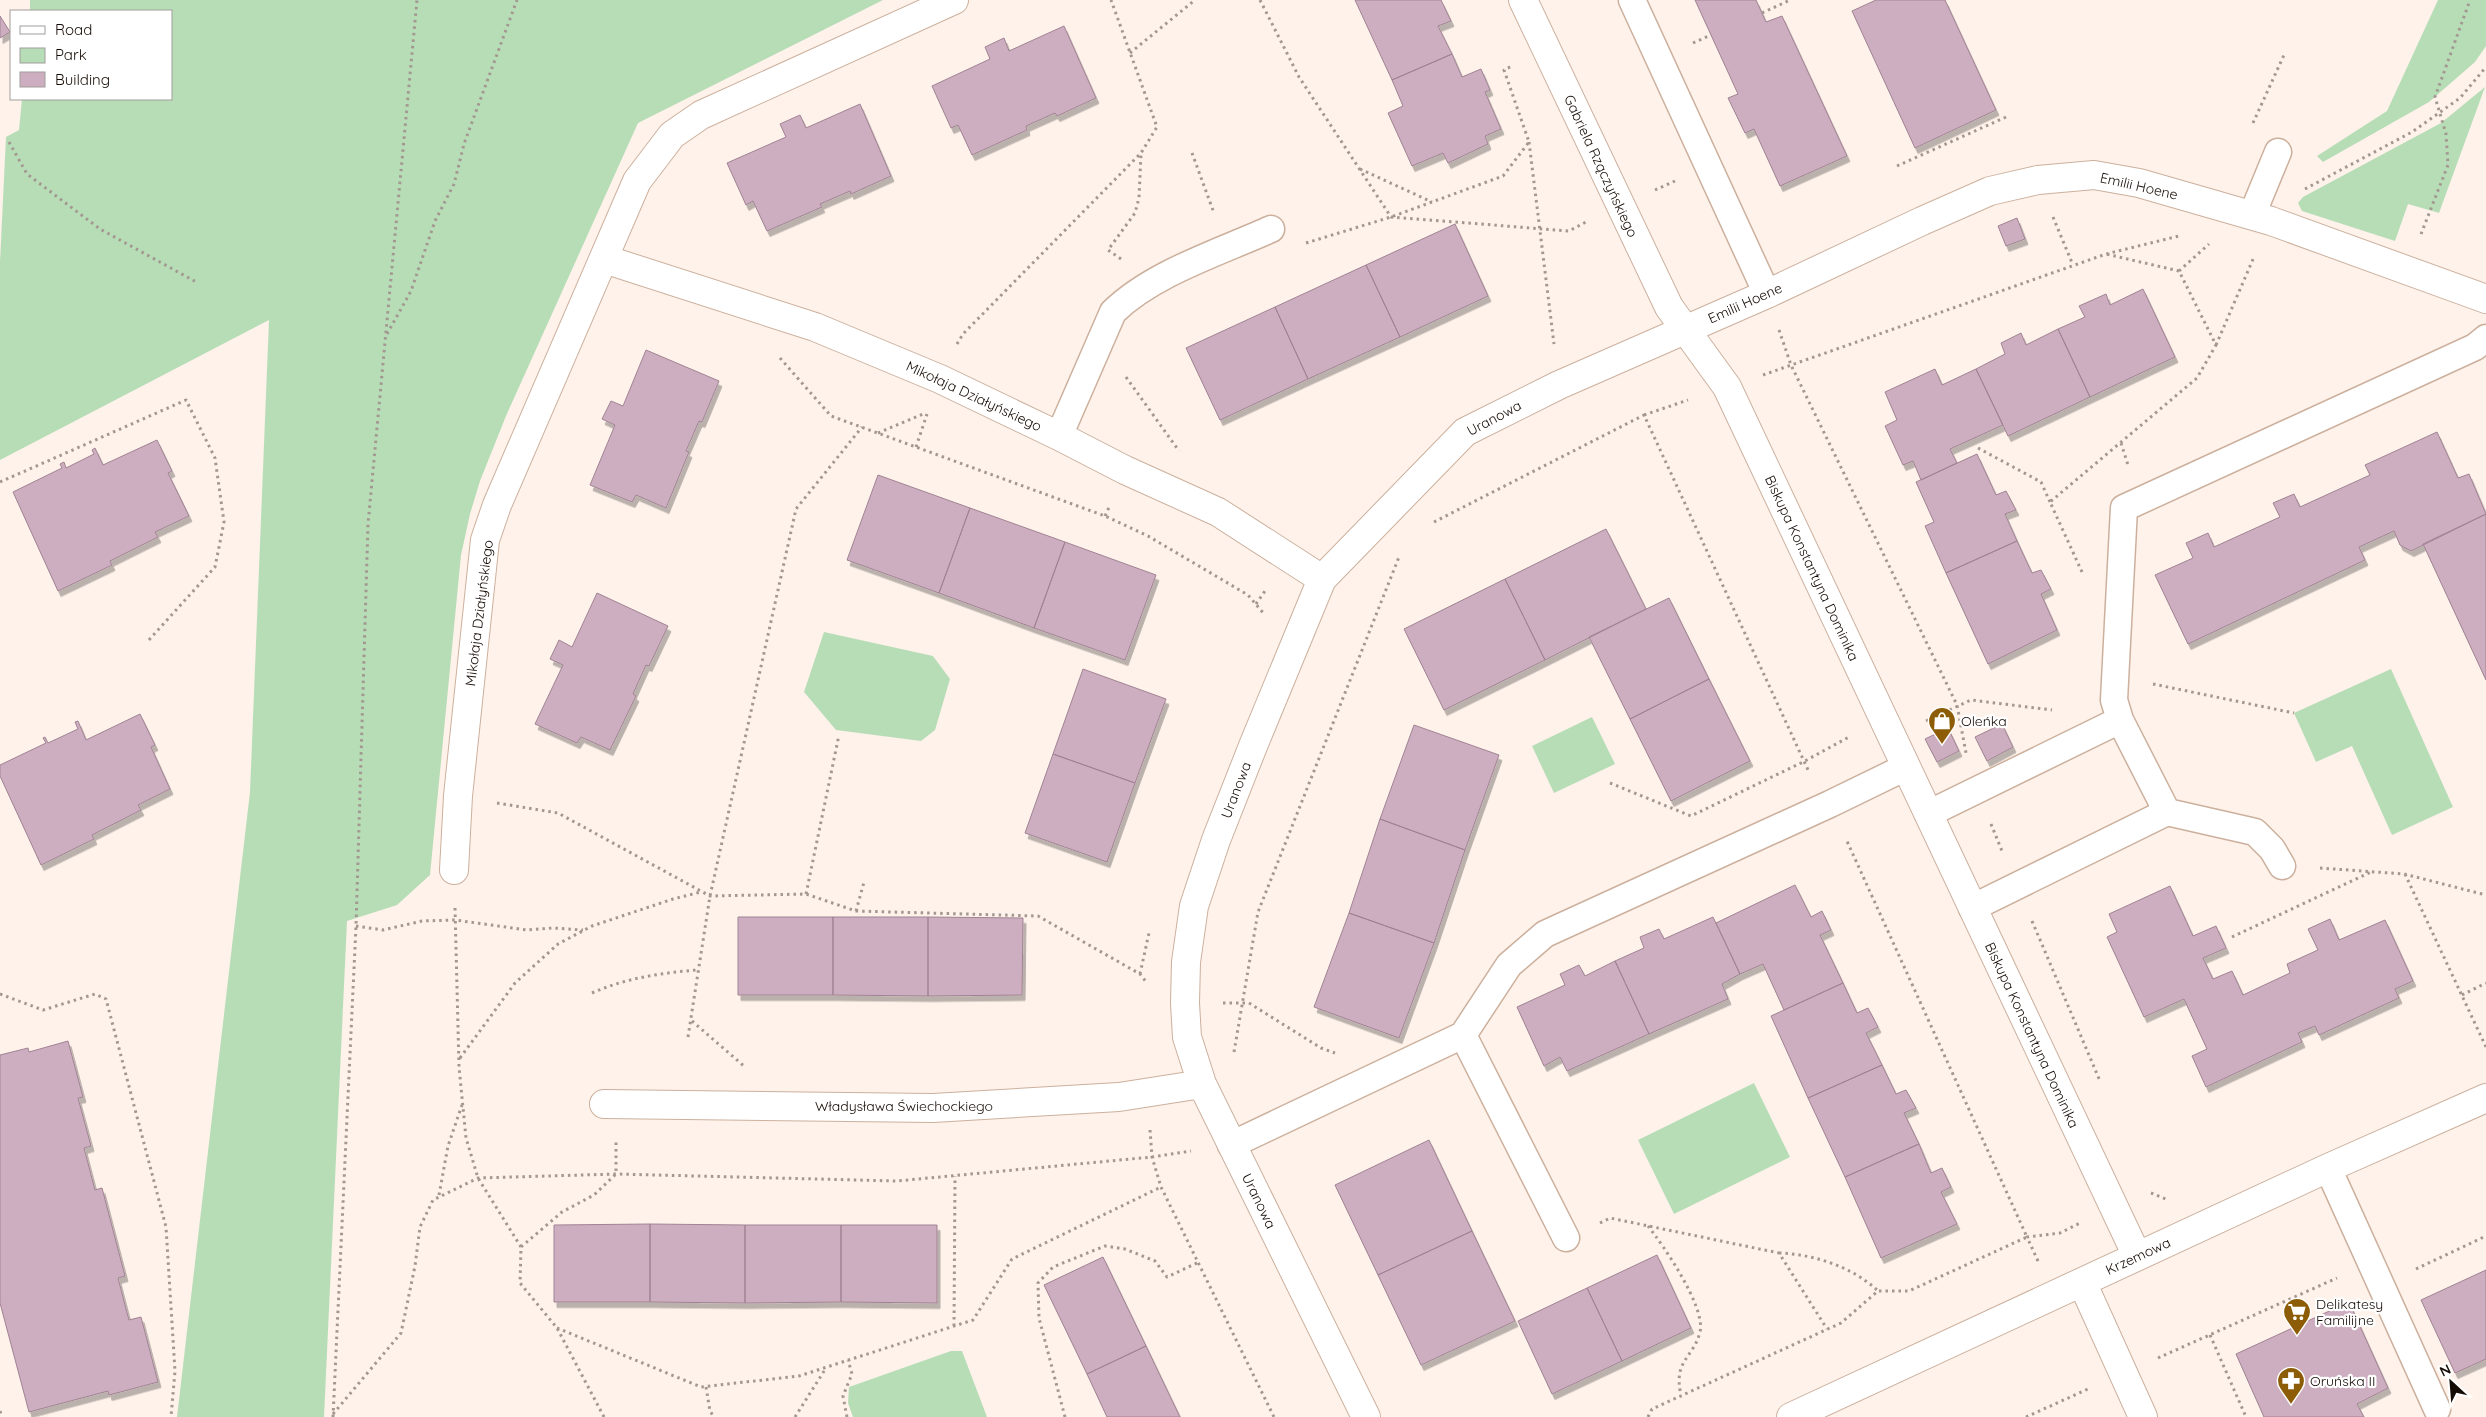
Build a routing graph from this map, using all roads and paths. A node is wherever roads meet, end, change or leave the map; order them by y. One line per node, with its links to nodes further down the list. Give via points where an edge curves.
1 (417, 0): 51 (path)
2 (517, 0): 51 (path, via 464,144 454,184 435,220 411,291)
3 (954, 0): 42 (street, Mikołaja Działyńskiego, via 701,115 672,136 637,181)
4 (1111, 0): 15 (path)
5 (1195, 0): 15 (path)
6 (1260, 0): 28 (path, via 1300,77)
7 (1523, 0): 14 (street, Gabriela Rzączyńskiego)
8 (1632, 0): 26 (lane)
9 (1790, 0): 11 (path)
10 (2470, 0): 18 (path, via 2435,97)
11 (1762, 13)
12 (1711, 35): 13 (path)
13 (1685, 47)
14 (1546, 48): 22 (path, via 1504,70); 31 (street, Gabriela Rzączyńskiego)
15 (1130, 53): 24 (path, via 1157,127)
16 (2284, 56): 20 (path)
17 (2486, 67): 18 (path, via 2460,98)
18 (2440, 112): 33 (path, via 2412,132 2298,192); 44 (path, via 2446,134 2448,165)
19 (2006, 117): 27 (path)
20 (2250, 130)
21 (9, 142): 47 (path, via 27,174 100,230)
22 (1529, 142): 30 (path, via 1503,176); 35 (path)
23 (2278, 152): 33 (lane)
24 (1141, 153): 46 (path, via 1135,213 1108,250); 58 (path, via 963,334)
25 (1192, 153): 39 (path)
26 (1708, 166): 31 (path); 48 (lane)
27 (1897, 166)
28 (1359, 168): 30 (path); 32 (path)
29 (2038, 180): 33 (street, Emilii Hoene, via 2094,176 2138,183); 43 (path); 48 (street, Emilii Hoene, via 1990,191)
30 (1432, 202): 32 (path)
31 (1620, 206): 35 (path, via 1569,231); 50 (street, Gabriela Rzączyńskiego, via 1669,307)
32 (1391, 217): 35 (path); 37 (path)
33 (2262, 218): 44 (street, Emilii Hoene)
34 (1271, 229): 39 (lane)
35 (1540, 229): 54 (path)
36 (2212, 242): 45 (path)
37 (1299, 246)
38 (2138, 246): 41 (path)
39 (1227, 249): 46 (lane)
40 (2257, 251): 53 (path)
41 (2106, 254): 43 (path); 45 (path)
42 (604, 259): 58 (street, Mikołaja Działyńskiego, via 815,327); 88 (street, Mikołaja Działyńskiego, via 497,505 486,540 458,796)
43 (2073, 265): 73 (path, via 1791,365)
44 (2408, 270): 49 (street, Emilii Hoene)
45 (2179, 271): 53 (path)
46 (1153, 282): 56 (lane, via 1112,312)
47 (198, 283)
48 (1767, 294): 50 (street, Emilii Hoene)
49 (2486, 299)
50 (1685, 329): 69 (street, Uranowa, via 1559,385 1465,432); 77 (street, Biskupa Konstantyna Dominika, via 1728,387)
51 (386, 336): 100 (path, via 368,524)
52 (2486, 338): 72 (lane, via 2475,347 2124,508)
53 (2216, 345): 57 (path)
54 (1554, 348)
55 (776, 352): 60 (path, via 831,416)
56 (1095, 354): 62 (lane); 64 (path, via 1114,361)
57 (2196, 378)
58 (940, 379): 62 (street, Mikołaja Działyńskiego)
59 (928, 412): 61 (path)
60 (862, 427): 61 (path); 95 (path, via 796,509)
61 (878, 433): 70 (path, via 1105,516 1148,536 1248,595)
62 (1060, 436): 69 (street, Mikołaja Działyńskiego, via 1218,512)
63 (1978, 448): 66 (path, via 2042,482)
64 (1183, 456)
65 (0, 482): 71 (path, via 186,400 215,458 224,522 214,567)
66 (2050, 502)
67 (1431, 523): 79 (path, via 1644,415)
68 (1400, 554): 111 (path, via 1258,912)
69 (1322, 579): 110 (street, Uranowa, via 1252,746 1194,906)
70 (1267, 621)
71 (148, 641)
72 (2116, 677): 75 (path); 76 (lane, via 2114,700)
73 (1958, 705): 74 (path, via 1971,700); 77 (path); 82 (path, via 1966,753)
74 (2054, 710)
75 (2294, 713)
76 (2120, 720): 82 (lane); 85 (lane)
77 (1888, 729): 79 (path, via 1830,746); 80 (street, Biskupa Konstantyna Dominika)
78 (839, 735): 94 (path)
79 (1803, 762): 81 (path, via 1691,816); 83 (path)
80 (1906, 767): 83 (lane); 86 (street, Biskupa Konstantyna Dominika)
81 (1610, 783)
82 (1977, 788): 86 (lane); 92 (path)
83 (1830, 804): 113 (lane, via 1545,934 1509,965); 146 (path, via 2027,1237 1910,1291)
84 (528, 808): 93 (path, via 558,813)
85 (2167, 812): 87 (lane, via 2255,832 2272,849); 92 (lane)
86 (1928, 814): 97 (street, Biskupa Konstantyna Dominika)
87 (2282, 866): 89 (path)
88 (454, 870): 99 (path)
89 (2372, 872): 90 (path); 103 (path)
90 (2404, 874): 96 (path); 109 (path)
91 (864, 882): 98 (path)
92 (2016, 886): 97 (lane); 120 (path)
93 (702, 892): 95 (path); 101 (path)
94 (806, 894): 95 (path); 98 (path)
95 (710, 896): 104 (path)
96 (2486, 896)
97 (1972, 908): 141 (street, Biskupa Konstantyna Dominika)
98 (856, 911): 105 (path, via 1038,916)
99 (455, 920): 100 (path, via 422,921 383,930); 101 (path, via 526,930); 117 (path)
100 (356, 926): 158 (path)
101 (585, 930): 117 (path, via 558,944 516,983)
102 (1149, 930): 105 (path)
103 (2232, 937)
104 (697, 970): 107 (path, via 662,973); 112 (path)
105 (1140, 974): 110 (path, via 1157,1003)
106 (2486, 983): 109 (path)
107 (592, 992)
108 (0, 994): 160 (path, via 43,1010 95,994 106,1000 166,1227 175,1371)
109 (2462, 995): 115 (path)
110 (1184, 1003): 111 (path); 121 (street, Uranowa, via 1187,1037)
111 (1242, 1003): 116 (path); 118 (path, via 1250,1003 1321,1048)
112 (692, 1021): 114 (path); 119 (path)
113 (1463, 1035): 118 (lane); 138 (lane)
114 (688, 1037)
115 (2486, 1047)
116 (1233, 1057)
117 (459, 1058): 124 (path)
118 (1390, 1069): 126 (lane)
119 (752, 1073)
120 (2101, 1083)
121 (1202, 1084): 122 (street, Władysława Świechockiego); 126 (street, Uranowa)
122 (1146, 1093): 125 (street, Władysława Świechockiego, via 1069,1102 933,1108); 127 (path)
123 (2486, 1098): 128 (street, Krzemowa)
124 (462, 1103): 131 (path, via 466,1138); 134 (path, via 448,1146)
125 (604, 1104)
126 (1231, 1145): 127 (path); 167 (street, Uranowa)
127 (1152, 1157): 130 (path); 132 (path)
128 (2328, 1168): 141 (street, Krzemowa); 143 (lane)
129 (616, 1174): 130 (path, via 898,1181); 131 (path); 139 (path, via 594,1195 562,1212)
130 (956, 1176): 147 (path)
131 (478, 1178): 134 (path); 139 (path)
132 (1161, 1187): 142 (path); 147 (path, via 1012,1259 973,1320)
133 (2147, 1191): 135 (path)
134 (439, 1196): 158 (path, via 433,1200 420,1227 402,1333)
135 (2174, 1203)
136 (1648, 1226): 138 (path, via 1610,1218); 140 (path); 155 (path, via 1676,1266 1692,1297 1699,1322 1700,1331 1680,1369)
137 (2486, 1236): 144 (path)
138 (1566, 1238)
139 (521, 1247): 148 (path, via 520,1284)
140 (1779, 1253): 146 (path, via 1804,1254 1825,1261 1865,1278); 149 (path)
141 (2137, 1256): 145 (street, Krzemowa)
142 (1199, 1262): 165 (path, via 1167,1277 1155,1261 1125,1249 1105,1246 1053,1267 1038,1283 1039,1318); 166 (path)
143 (2371, 1263): 150 (path); 156 (lane)
144 (2411, 1272)
145 (2082, 1282): 153 (street); 169 (street, Krzemowa)
146 (1878, 1291): 149 (path, via 1841,1323)
147 (954, 1326): 151 (path)
148 (557, 1328): 154 (path); 161 (path)
149 (1827, 1329): 155 (path)
150 (2210, 1335): 153 (path); 172 (path)
151 (848, 1360): 152 (path); 164 (path, via 852,1374 843,1396)
152 (826, 1367): 154 (path, via 799,1376); 163 (path)
153 (2124, 1373): 170 (path); 171 (street)
154 (706, 1387): 162 (path)
155 (1681, 1395): 168 (path, via 1652,1409)
156 (2437, 1409)
157 (0, 1411): 159 (path)
158 (333, 1416)
159 (2, 1417)
160 (171, 1417)
161 (604, 1417)
162 (714, 1417)
163 (795, 1417)
164 (847, 1417)
165 (1065, 1417)
166 (1274, 1417)
167 (1366, 1417)
168 (1648, 1417)
169 (1791, 1417)
170 (2026, 1417)
171 (2143, 1417)
172 (2246, 1417)

